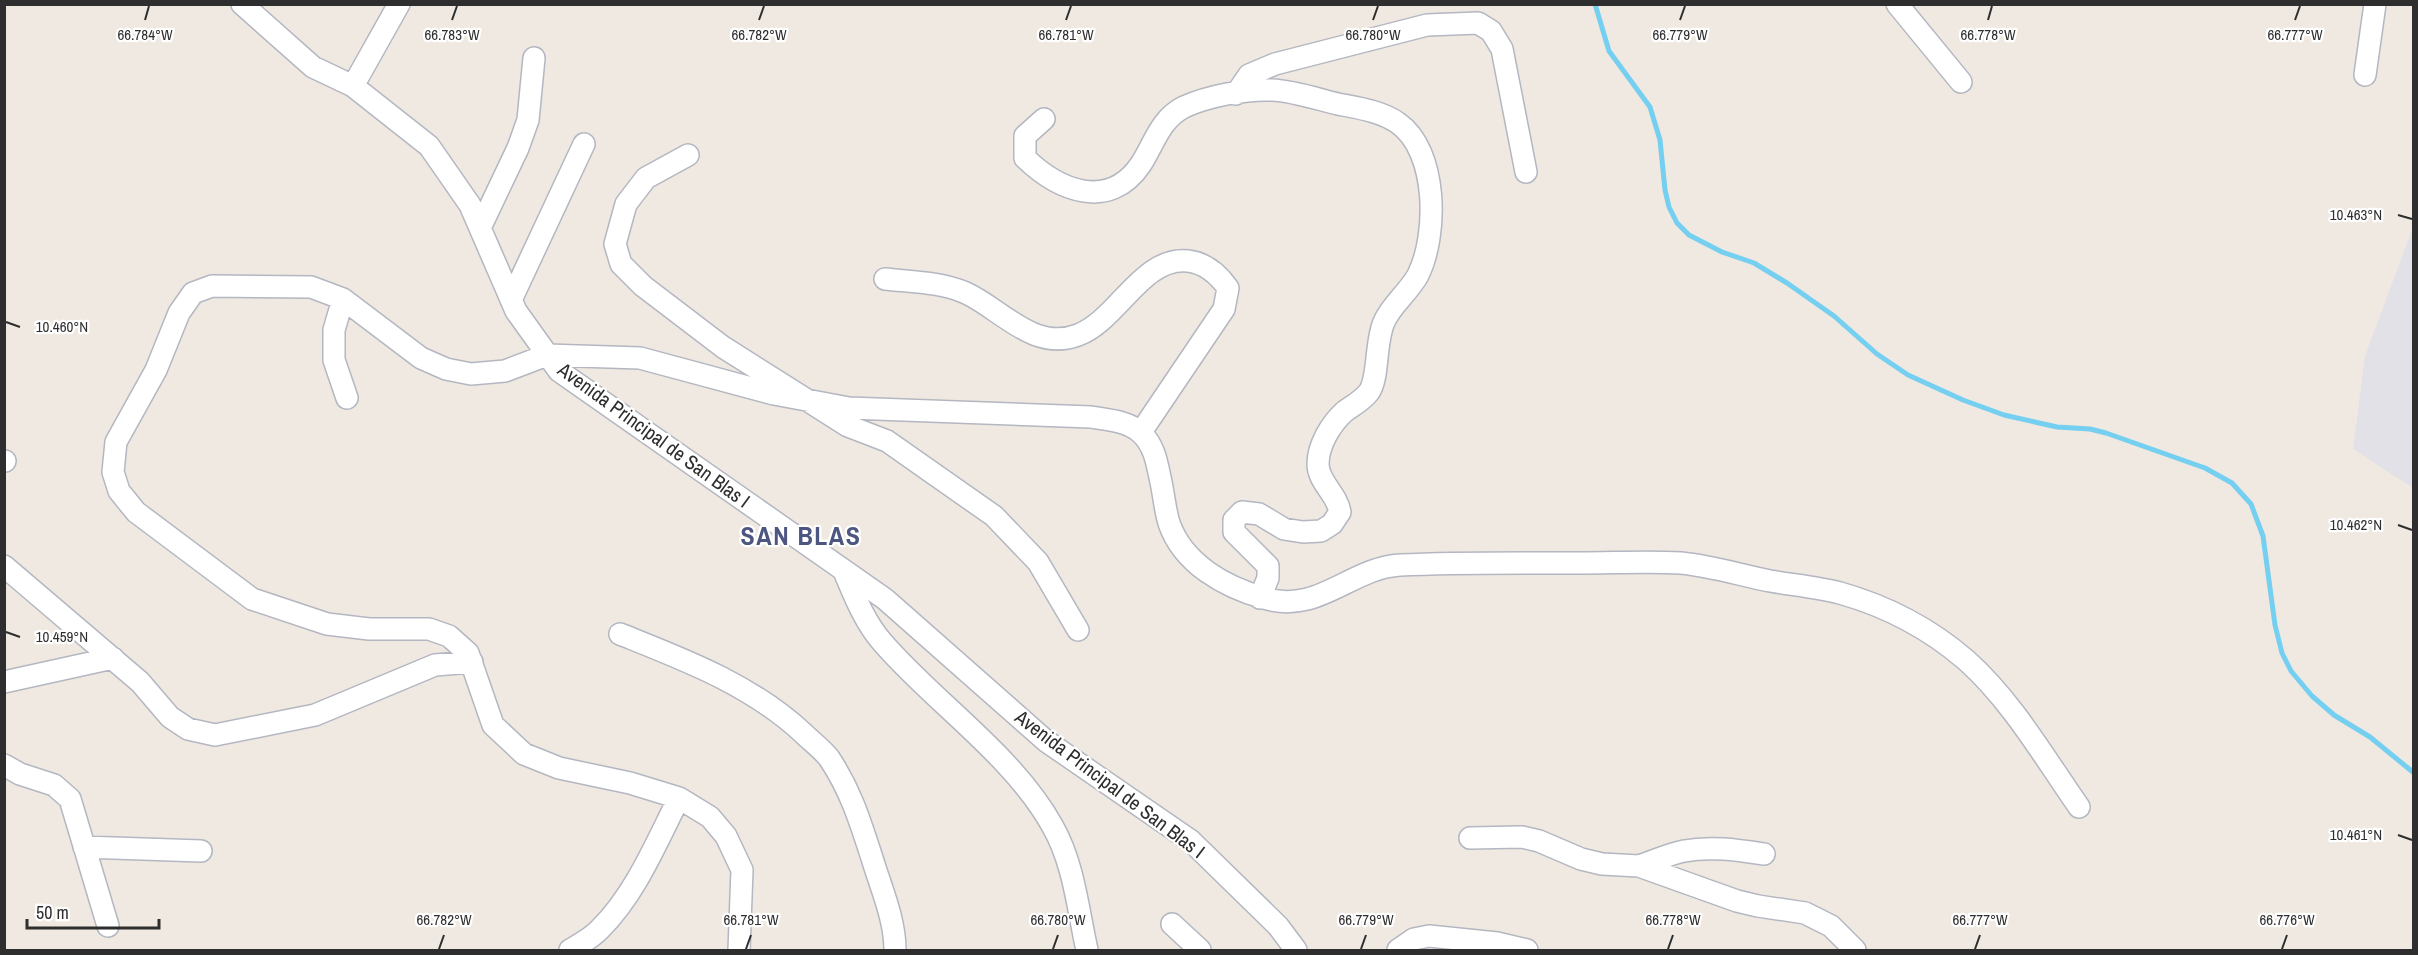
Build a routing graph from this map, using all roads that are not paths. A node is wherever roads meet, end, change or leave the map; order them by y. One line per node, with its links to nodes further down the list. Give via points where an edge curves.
1 (242, 4): 8 (street, Avenida Principal de San Blas I, via 313,67)
2 (399, 4): 8 (street)
3 (1897, 4): 7 (street)
4 (2375, 4): 6 (street)
5 (534, 58): 14 (street, via 528,120)
6 (2365, 75)
7 (1961, 82)
8 (353, 86): 14 (street, Avenida Principal de San Blas I, via 429,146 470,205)
9 (1236, 94): 10 (street, via 1214,96 1168,118 1140,165 1125,181 1103,191 1079,192 1049,178 1025,158 1025,136); 13 (street, via 1249,75 1275,64 1427,25 1478,23 1491,31 1502,49); 24 (street, via 1271,90 1295,93 1378,113 1399,123 1416,141 1424,157 1430,190 1429,242 1424,260 1385,319 1373,383 1368,393 1333,423 1323,445 1318,463 1321,476 1338,501 1340,512 1332,524 1312,532 1284,529 1259,514 1242,512 1234,520 1234,532 1268,566)
10 (1044, 119)
11 (584, 144): 17 (street)
12 (688, 155): 20 (street, via 646,178 626,204 615,244 621,264 643,286 723,347)
13 (1526, 172)
14 (480, 228): 17 (street, Avenida Principal de San Blas I)
15 (885, 279): 21 (street, via 946,285 968,294 1029,334 1058,338 1077,336 1095,326 1158,266 1176,260 1198,262 1218,274 1228,288 1224,309)
16 (343, 299): 18 (street, via 421,358 446,369 471,374 505,371); 19 (street, via 334,330 334,360); 28 (street, via 311,287 285,285 212,286 193,293 179,313 156,370 116,442 113,472 119,491 136,512 252,599 327,624 429,629 449,636)
17 (511, 300): 18 (street, Avenida Principal de San Blas I)
18 (547, 355): 20 (street, via 640,358); 23 (street, Avenida Principal de San Blas I, via 559,371)
19 (347, 398)
20 (810, 401): 21 (street, via 849,408 1091,417 1124,423); 25 (street, via 848,426 887,441 994,516 1038,562)
21 (1141, 432): 24 (street, via 1154,451 1169,523 1177,541 1194,563)
22 (4, 566): 27 (street)
23 (844, 570): 43 (street, via 859,606 881,642 1018,777 1054,828 1066,857); 45 (street, Avenida Principal de San Blas I, via 885,599 1046,741 1191,841 1278,926)
24 (1260, 598): 32 (street, via 1280,603 1307,601 1369,572 1395,566 1462,563 1681,563 1838,592 1878,605 1918,626 1964,658 1996,688)
25 (1078, 630)
26 (620, 634): 42 (street, via 708,669 755,695 828,756 854,801 889,913)
27 (113, 658): 28 (street, via 170,717 188,729 215,735 315,715 435,665); 29 (street)
28 (472, 662): 31 (street, via 493,725 524,754 559,768)
29 (4, 682)
30 (4, 765): 34 (street, via 54,785 70,799)
31 (679, 798): 40 (street, via 623,902 599,931); 41 (street, via 710,817 726,836 742,870)
32 (2079, 807)
33 (1470, 838): 37 (street, via 1522,837 1581,859)
34 (84, 846): 35 (street); 39 (street)
35 (201, 851)
36 (1764, 854): 37 (street, via 1721,848 1682,851)
37 (1639, 866): 48 (street, via 1737,901 1805,913 1831,927)
38 (1172, 924): 44 (street)
39 (108, 927)
40 (570, 951)
41 (739, 951)
42 (895, 951)
43 (1087, 951)
44 (1200, 951)
45 (1296, 951)
46 (1398, 951): 47 (street, via 1414,939 1429,936 1497,943)
47 (1527, 951)
48 (1855, 951)

